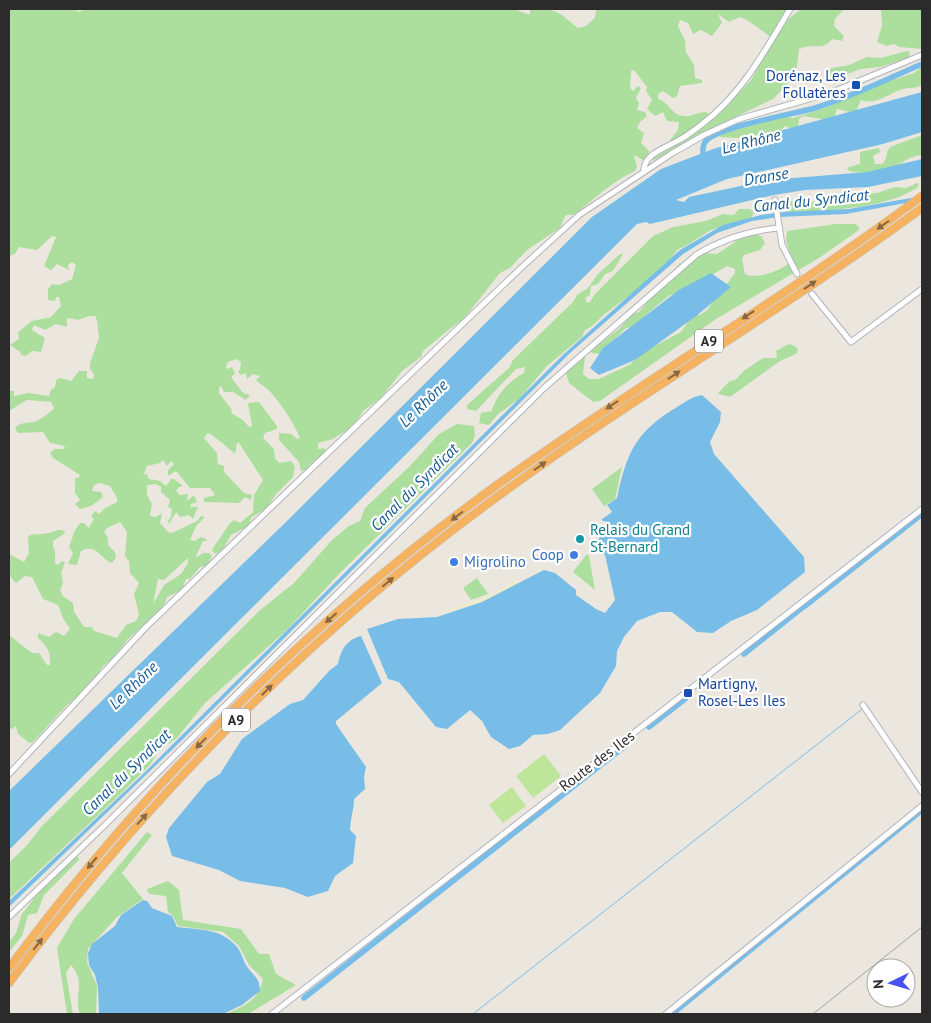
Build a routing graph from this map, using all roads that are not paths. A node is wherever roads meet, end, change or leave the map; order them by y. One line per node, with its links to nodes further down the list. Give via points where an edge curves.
1 (790, 9): 3 (street, via 736,90 701,125 677,142 660,149 648,161)
2 (922, 55): 3 (street, via 830,93 739,119 704,135)
3 (644, 172): 13 (street, via 579,215 522,267 145,628)
4 (922, 196): 17 (highway, A9, one-way to 17, via 549,448 368,586 286,660 186,758 98,856)
5 (776, 203): 7 (street)
6 (922, 208): 18 (highway, A9, one-way to 6, via 85,885 169,789 266,691 360,605 531,472)
7 (778, 225): 8 (street, via 784,253); 16 (street, via 736,236 696,254 560,373)
8 (796, 274)
9 (922, 289): 10 (street, via 851,342)
10 (812, 294)
11 (922, 509): 19 (street, Route des Iles)
12 (863, 706): 14 (street)
13 (9, 774)
14 (922, 792)
15 (922, 806): 20 (street)
16 (9, 917)
17 (9, 968)
18 (9, 983)
19 (272, 1014)
20 (666, 1014)

